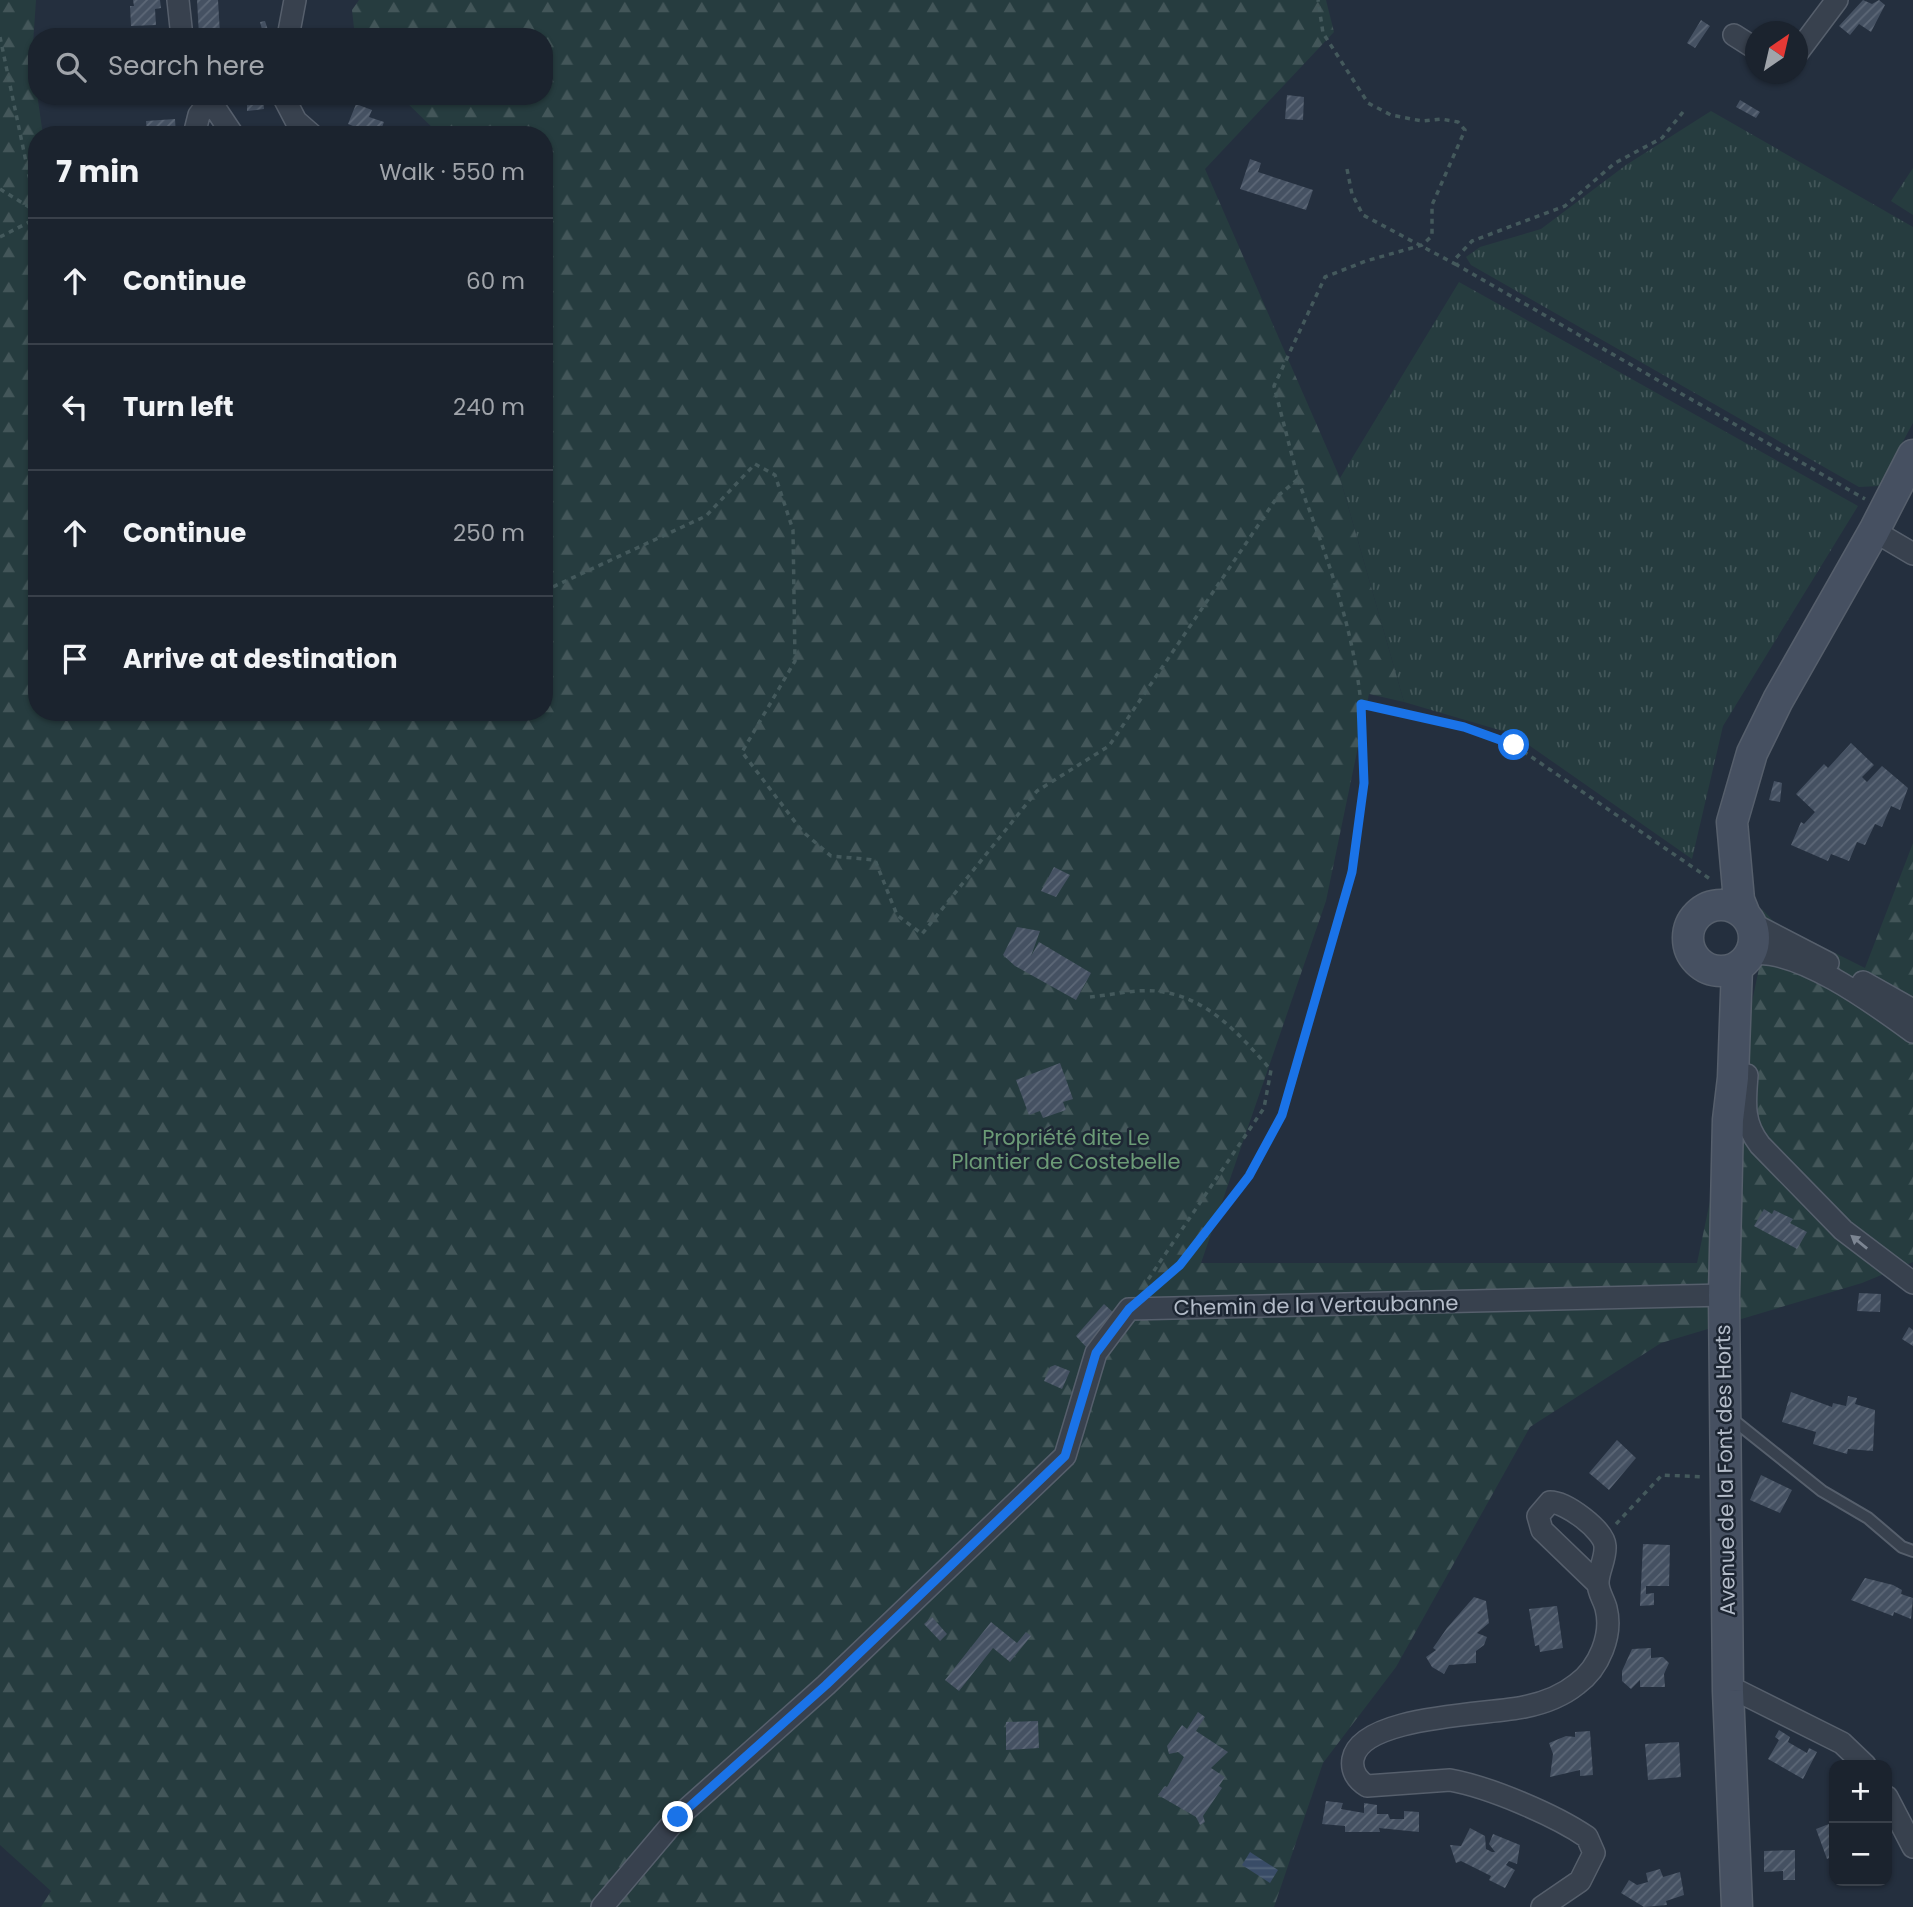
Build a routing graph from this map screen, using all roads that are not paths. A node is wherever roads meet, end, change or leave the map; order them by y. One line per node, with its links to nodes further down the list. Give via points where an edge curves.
1 (178, 0): 4 (street)
2 (295, 0): 5 (street)
3 (1837, 0): 7 (street)
4 (181, 28)
5 (290, 28)
6 (1734, 35): 8 (street)
7 (1808, 38)
8 (1745, 42)
9 (204, 105): 12 (street)
10 (212, 105): 13 (street)
11 (288, 105): 14 (street)
12 (196, 126)
13 (227, 126)
14 (302, 126)
15 (1913, 455): 16 (main road)
16 (1880, 520): 17 (street); 18 (main road, via 1757,741 1738,792 1732,822)
17 (1913, 554)
18 (1734, 848): 19 (main road); 20 (main road, via 1739,900)
19 (1717, 897): 20 (main road); 21 (main road, via 1690,924 1688,943)
20 (1748, 919): 22 (main road, via 1754,942); 23 (street)
21 (1696, 961): 22 (main road, via 1715,971); 25 (main road, Avenue de la Font des Horts)
22 (1744, 961): 24 (street, via 1767,955 1821,972); 25 (main road, Avenue de la Font des Horts); 26 (street, one-way to 22, via 1843,1230 1748,1129)
23 (1913, 1010)
24 (1913, 1032)
25 (1732, 1034): 27 (main road, Avenue de la Font des Horts)
26 (1913, 1283)
27 (1724, 1295): 28 (main road, Avenue de la Font des Horts); 35 (street, Chemin de la Vertaubanne, via 1129,1309 1096,1353 1065,1456 826,1685 678,1817)
28 (1726, 1422): 29 (lane, via 1737,1423 1822,1491); 31 (main road, Avenue de la Font des Horts)
29 (1913, 1551)
30 (1598, 1584): 30 (street, via 1605,1544 1602,1538 1558,1502 1545,1506 1538,1516 1542,1530); 36 (street, via 1608,1629 1598,1660 1578,1684 1549,1701 1521,1708 1450,1715 1377,1733 1360,1743 1353,1760 1356,1776 1367,1786 1463,1782 1587,1837 1594,1853 1586,1875)
31 (1728, 1691): 32 (street, via 1740,1692 1842,1743); 37 (main road, Avenue de la Font des Horts)
32 (1860, 1760)
33 (1892, 1807): 34 (street)
34 (1913, 1847)
35 (602, 1907)
36 (1542, 1907)
37 (1737, 1907)

